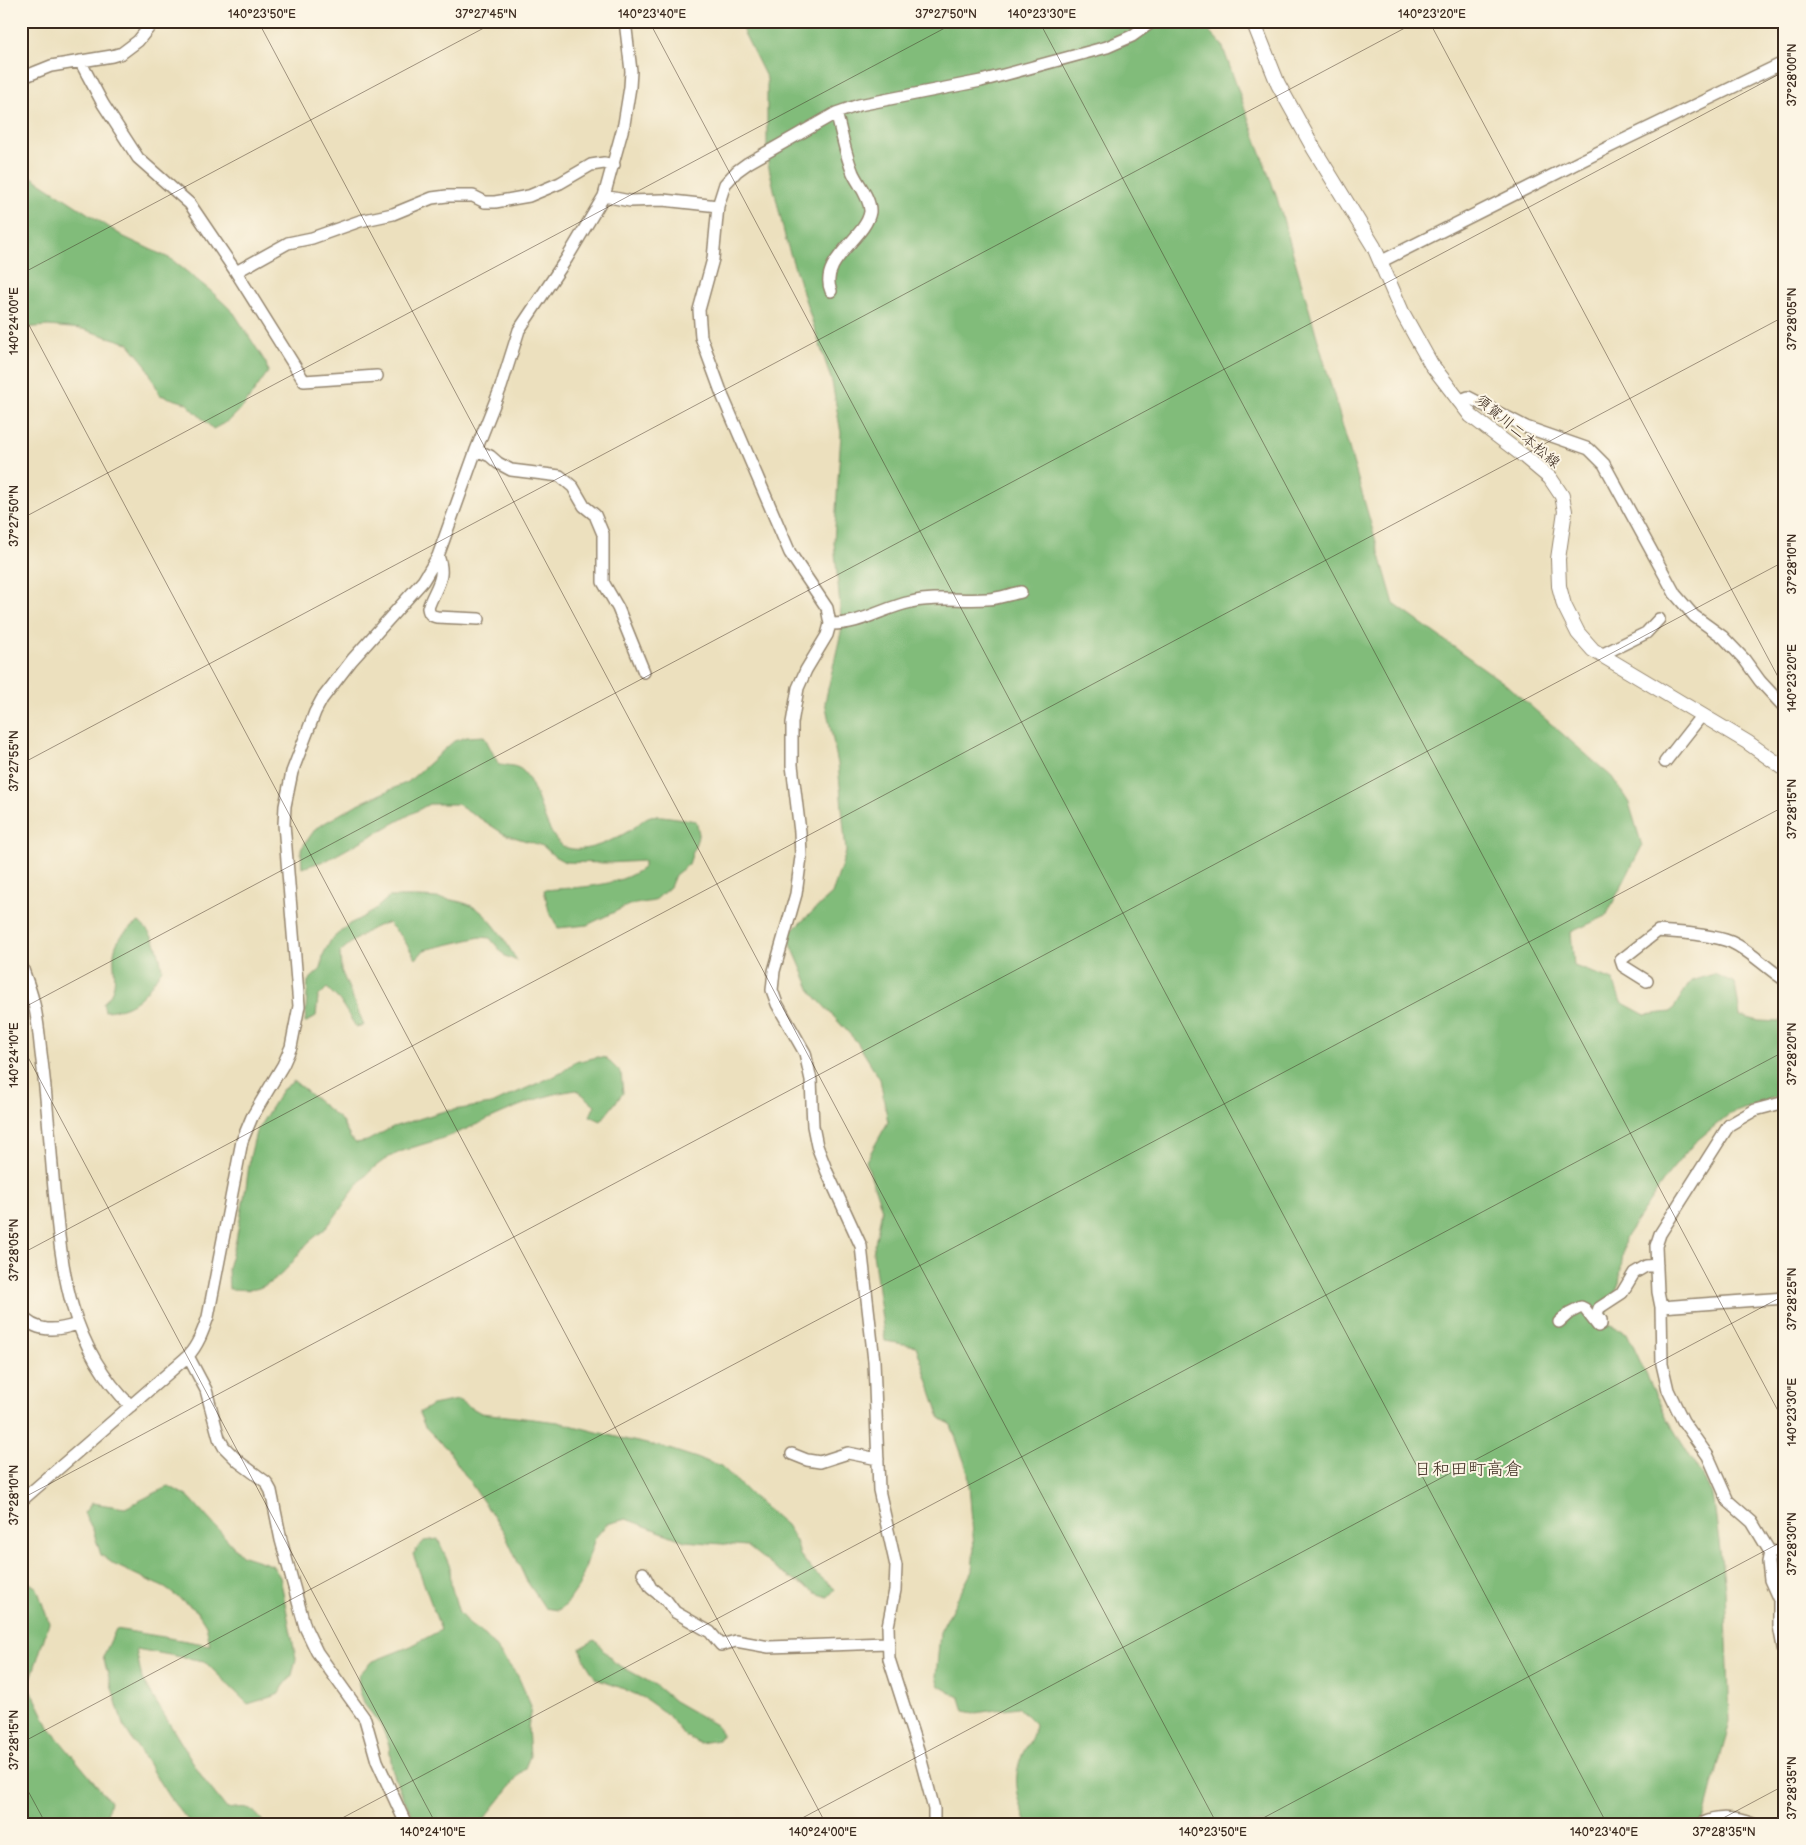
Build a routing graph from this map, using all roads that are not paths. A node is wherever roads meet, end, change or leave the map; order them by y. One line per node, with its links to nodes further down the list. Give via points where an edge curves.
1 (154, 21): 5 (street, via 138,41 122,53)
2 (625, 21): 9 (street, via 630,87)
3 (1153, 21): 8 (street, via 1132,36 1107,47 981,81 859,105)
4 (1253, 21): 12 (main road, 須賀川二本松線, via 1282,92)
5 (80, 61): 7 (street, via 51,66); 13 (street, via 138,158 190,204)
6 (1785, 62): 12 (street)
7 (21, 78)
8 (836, 114): 11 (street, via 737,171 725,184); 14 (street, via 852,171 870,212 852,242 832,266)
9 (614, 165): 10 (street); 13 (street, via 591,165 529,196 495,202 485,202 473,196 432,198 393,214 288,243)
10 (604, 196): 11 (street, via 630,201 662,200); 17 (street, via 519,330)
11 (718, 206): 22 (street, via 712,258 699,310 701,337 723,397 790,553 827,608)
12 (1380, 262): 16 (main road, 須賀川二本松線, via 1415,337)
13 (236, 272): 15 (street, via 304,380)
14 (831, 291)
15 (377, 376)
16 (1458, 401): 23 (main road, 須賀川二本松線, via 1471,416 1550,478 1562,496 1566,511 1558,559 1559,586 1580,637); 25 (street, via 1468,397 1526,427 1590,449 1604,464 1675,594 1694,616 1723,636)
17 (476, 450): 18 (street); 24 (street, via 511,470 560,476 595,515 603,534 603,582 618,608)
18 (438, 556): 20 (street, via 442,574 428,612 432,616); 39 (street, via 423,581 352,660 322,699 292,772 284,824 299,1006 296,1024 287,1056 242,1141 208,1318 194,1350)
19 (1021, 592): 22 (street, via 988,600 946,598 912,602 865,619)
20 (478, 619)
21 (1659, 619): 23 (street, via 1646,633)
22 (830, 624): 42 (street, via 797,693 791,746 801,857 796,894 772,982 777,1004 802,1046 809,1066 817,1146 861,1246 874,1361)
23 (1601, 654): 26 (main road, 須賀川二本松線)
24 (644, 672)
25 (1785, 708)
26 (1702, 715): 27 (street); 28 (main road, 須賀川二本松線)
27 (1665, 762)
28 (1785, 769)
29 (21, 964): 38 (street, via 37,1016 61,1260)
30 (1785, 980): 31 (street, via 1729,942 1658,931 1621,960 1623,966)
31 (1647, 981)
32 (1785, 1102): 33 (street, via 1755,1110 1729,1125 1657,1239)
33 (1657, 1265): 35 (street); 37 (street, via 1646,1266 1634,1273 1622,1293 1599,1308 1597,1314 1601,1324 1598,1326 1580,1307)
34 (1785, 1298): 35 (street)
35 (1661, 1307): 45 (street, via 1662,1364 1668,1390 1683,1421 1708,1456 1728,1501 1752,1522)
36 (22, 1317): 38 (street, via 40,1327 56,1330)
37 (1559, 1322)
38 (77, 1324): 40 (street, via 115,1392)
39 (188, 1356): 40 (street); 49 (street, via 208,1396 224,1447 266,1482 305,1627 317,1652 365,1719 377,1761)
40 (131, 1406): 43 (street)
41 (792, 1454): 42 (street, via 820,1462 848,1453)
42 (878, 1459): 47 (street, via 879,1490 896,1566 896,1590)
43 (21, 1501)
44 (1785, 1551): 45 (street)
45 (1770, 1552): 48 (street, via 1770,1580 1779,1600 1779,1626)
46 (644, 1573): 47 (street, via 652,1588 675,1612 710,1632 721,1645 736,1642 769,1647)
47 (887, 1644): 50 (street, via 892,1671 932,1799)
48 (1785, 1658)
49 (406, 1824)
50 (934, 1824)
51 (1701, 1824): 52 (street, via 1712,1818 1727,1818)
52 (1753, 1824)

